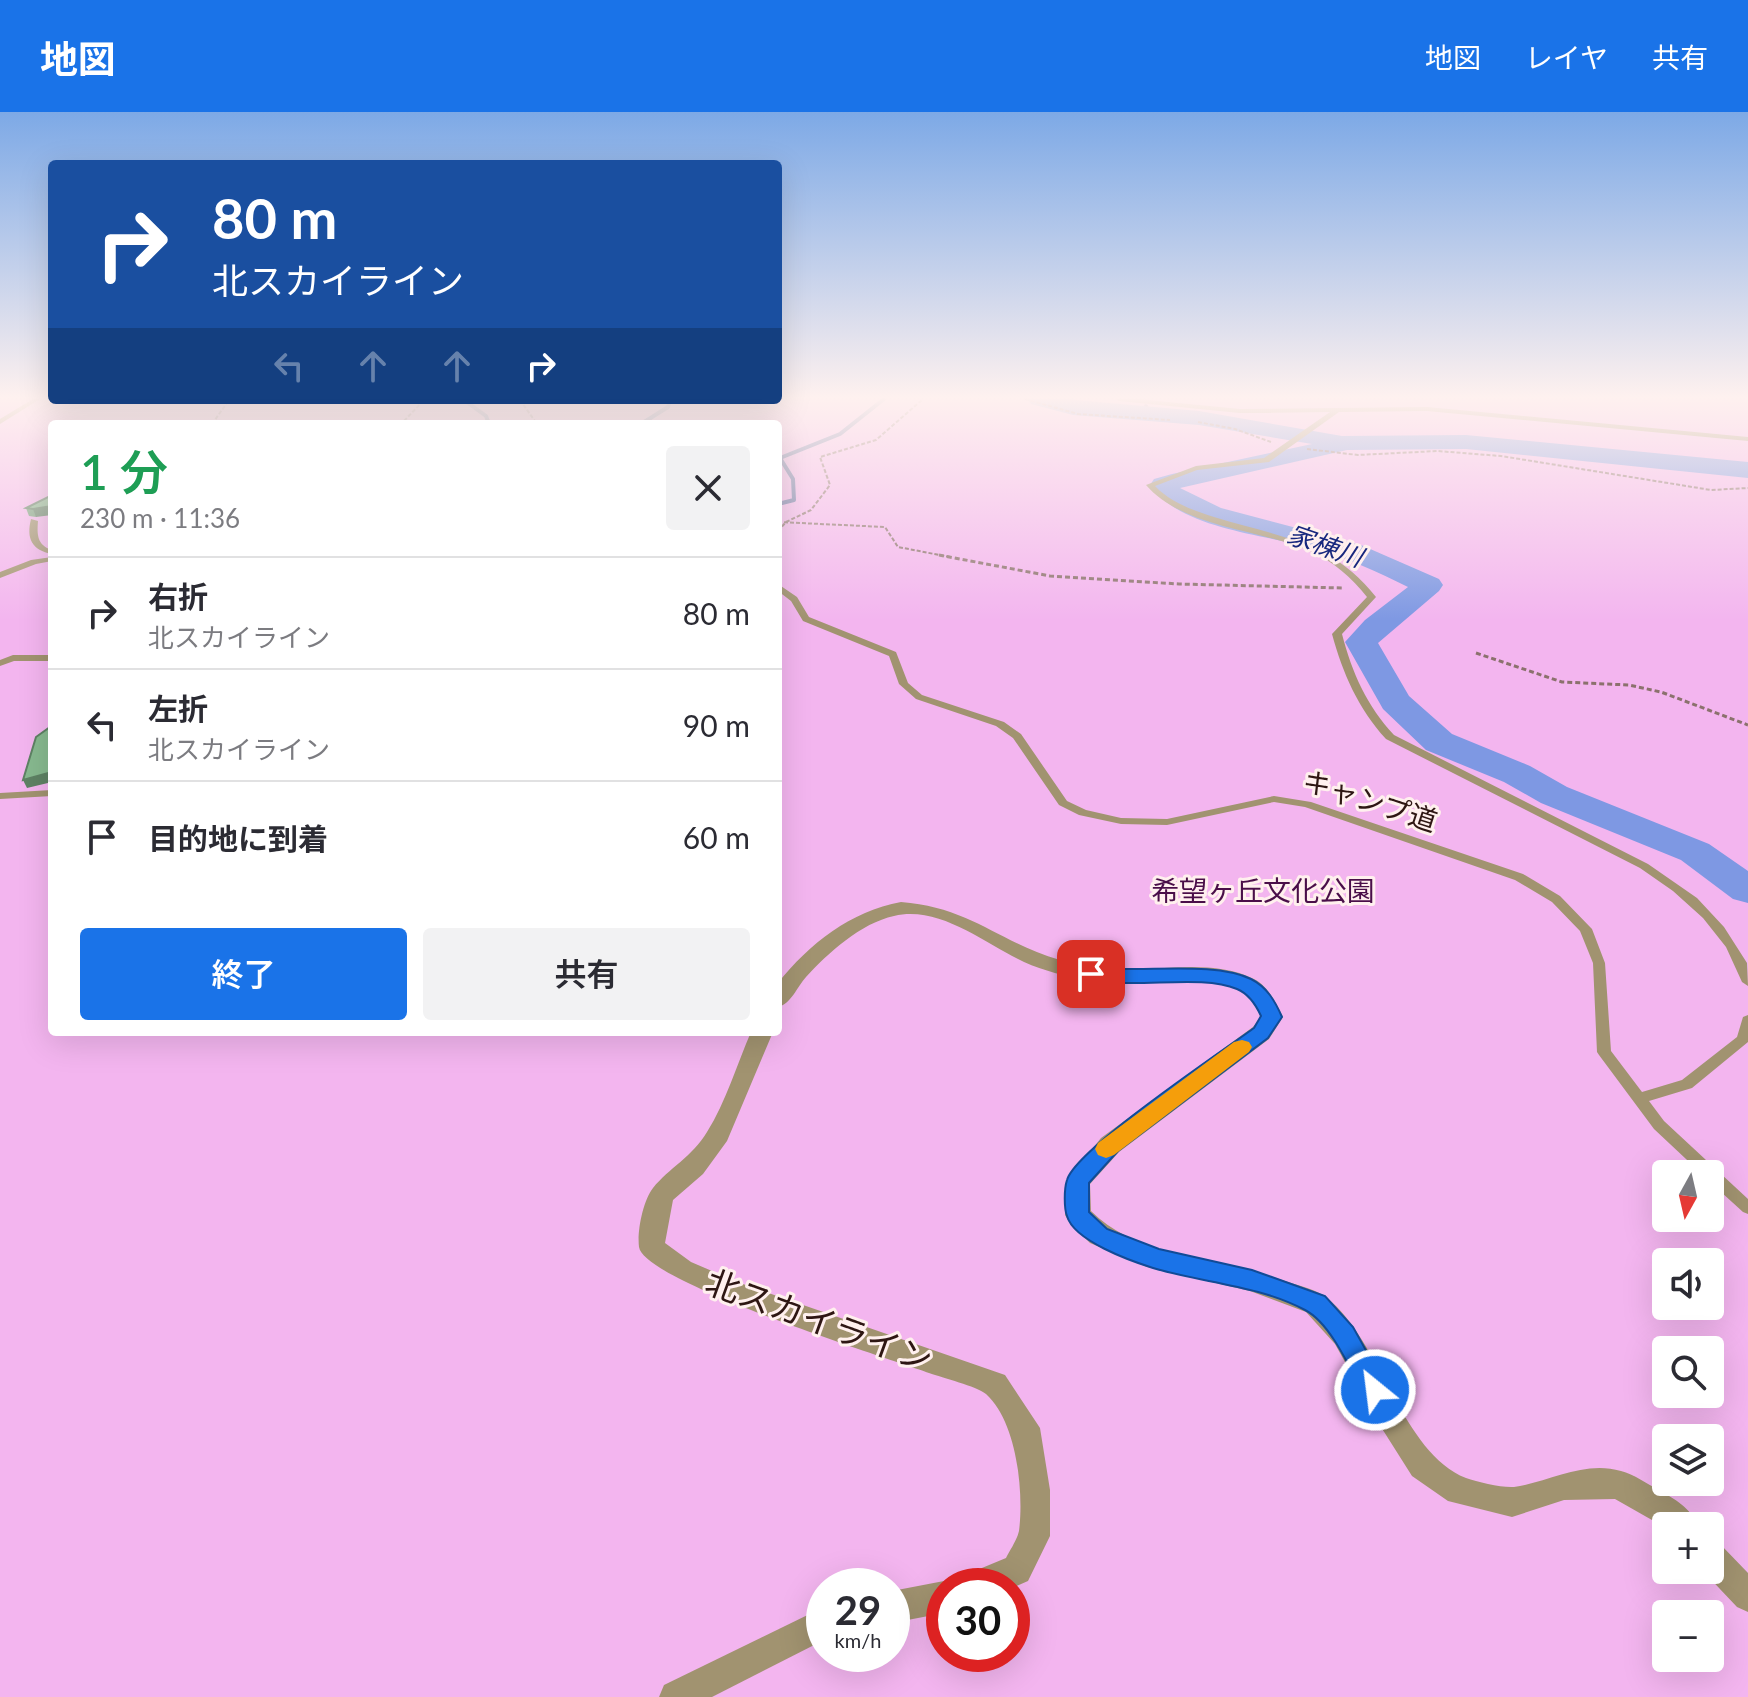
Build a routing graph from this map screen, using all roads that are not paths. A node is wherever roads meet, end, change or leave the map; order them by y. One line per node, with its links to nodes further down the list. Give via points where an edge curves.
1 (1183, 473): 11 (lane, via 1150,485 1155,494 1180,508 1317,551 1366,589 1372,597 1337,634 1368,714 1390,737 1679,887 1702,908 1742,962)
2 (34, 521): 3 (lane, via 36,544)
3 (48, 552)
4 (48, 560): 5 (lane)
5 (0, 575)
6 (782, 590): 15 (lane, キャンプ道, via 806,619 893,654 904,684 919,697 1000,724 1017,736 1063,803 1083,813 1167,822 1274,799 1307,804 1519,877 1556,899 1586,929 1599,963 1604,1052)
7 (48, 658): 8 (lane)
8 (0, 663)
9 (48, 793): 10 (lane)
10 (0, 796)
11 (1748, 982)
12 (782, 995): 17 (street, via 810,958 873,915 898,907 954,916 1036,961 1068,970 1114,977 1216,977 1245,984 1264,999 1272,1017 1261,1033 1110,1145 1078,1181 1078,1215 1099,1236 1156,1259 1252,1280 1316,1304 1345,1335 1423,1466 1459,1491 1512,1502 1564,1486 1618,1484)
13 (1748, 1020): 15 (lane, via 1743,1039 1687,1084)
14 (760, 1036): 18 (street, 北スカイライン, via 718,1135 694,1167 662,1195 652,1248 682,1270 731,1291 995,1384 1025,1428 1035,1490 1034,1536)
15 (1641, 1098): 16 (lane, キャンプ道, via 1659,1125)
16 (1748, 1208)
17 (1668, 1512)
18 (1018, 1568)
19 (1724, 1571): 20 (street)
20 (1748, 1596)
21 (806, 1632): 22 (street)
22 (676, 1697)

